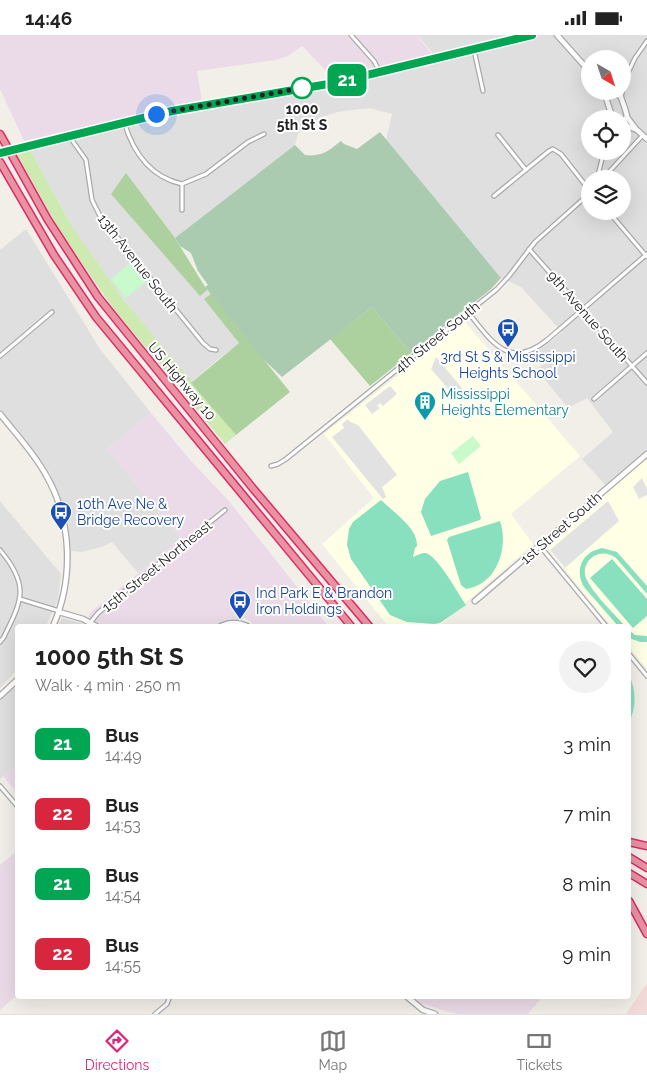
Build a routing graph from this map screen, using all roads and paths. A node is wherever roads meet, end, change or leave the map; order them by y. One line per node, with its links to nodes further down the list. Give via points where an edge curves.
1 (351, 35): 8 (street)
2 (532, 35): 5 (street)
3 (557, 35): 6 (street)
4 (647, 41): 7 (street)
5 (474, 50): 8 (street); 9 (street)
6 (581, 62)
7 (631, 66)
8 (380, 72): 10 (street)
9 (483, 91)
10 (124, 122): 17 (street); 24 (street, via 133,147 147,165 163,177)
11 (631, 122): 13 (street)
12 (631, 127): 13 (street)
13 (637, 130): 18 (street)
14 (0, 133): 54 (highway, US Highway 10, via 48,220 98,297)
15 (264, 134): 24 (street, via 206,174)
16 (498, 135): 21 (street)
17 (69, 137): 19 (street, bridge); 34 (street, 13th Avenue South, via 86,160 92,200 100,216 203,343)
18 (645, 137): 22 (street)
19 (0, 153)
20 (0, 162): 53 (highway, via 49,248 96,317)
21 (526, 170): 23 (street, via 553,149); 25 (street)
22 (611, 170)
23 (581, 181)
24 (182, 184): 27 (street)
25 (494, 196)
26 (581, 200): 29 (street, 4th Street South)
27 (182, 210)
28 (616, 220): 30 (street)
29 (529, 249): 31 (street, 9th Avenue South); 33 (street, 4th Street South, via 503,283)
30 (647, 256): 31 (street)
31 (582, 310): 33 (street, via 541,345 522,353 497,346); 37 (street, 9th Avenue South)
32 (52, 312): 36 (street)
33 (468, 313): 42 (street, 4th Street South, via 286,459)
34 (216, 350)
35 (647, 353): 37 (street)
36 (0, 356)
37 (632, 366): 38 (street, 9th Avenue South); 39 (street)
38 (647, 383)
39 (594, 399)
40 (0, 414): 48 (street, via 40,465 53,488 62,515 67,564)
41 (647, 454): 44 (street, 1st Street South)
42 (271, 466)
43 (224, 510): 49 (street, 15th Street Northeast)
44 (540, 546): 47 (street, 1st Street South); 55 (street)
45 (0, 550): 46 (street, via 11,563 19,583)
46 (20, 599): 48 (street); 56 (street)
47 (475, 601)
48 (60, 612): 49 (street); 50 (street)
49 (90, 623)
50 (54, 624)
51 (228, 624): 52 (street)
52 (241, 624)
53 (349, 624)
54 (367, 624)
55 (604, 624)
56 (0, 642)
57 (631, 656): 58 (street)
58 (647, 676)
59 (15, 682): 60 (street)
60 (2, 694)
61 (0, 786): 62 (street)
62 (15, 804)
63 (631, 842): 64 (highway)
64 (647, 846)
65 (631, 858): 66 (highway)
66 (647, 868)
67 (631, 874): 68 (highway)
68 (647, 884)
69 (631, 905): 70 (highway)
70 (647, 934)
71 (169, 999): 73 (street)
72 (410, 999): 74 (street)
73 (155, 1014)
74 (434, 1014)

